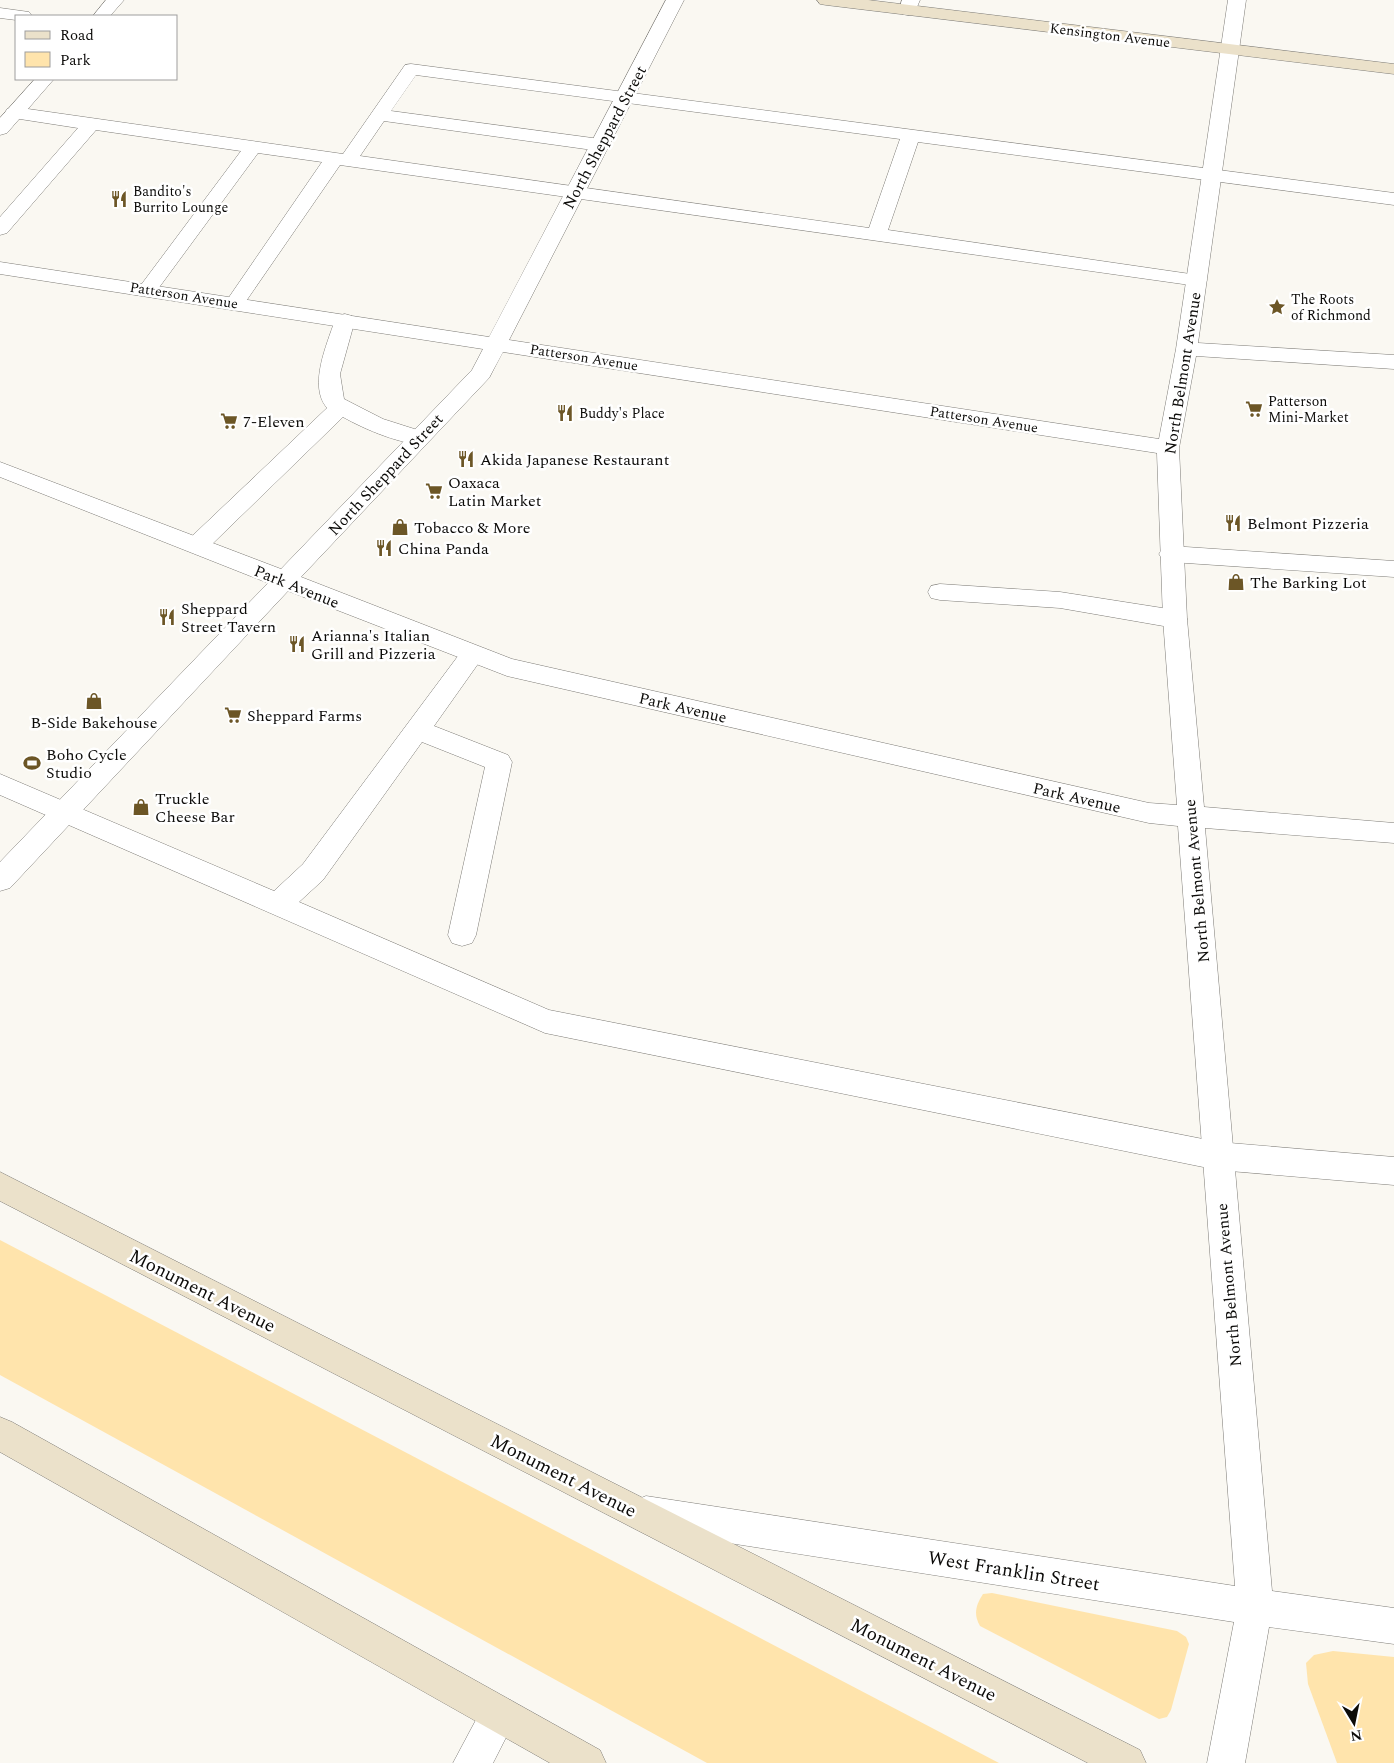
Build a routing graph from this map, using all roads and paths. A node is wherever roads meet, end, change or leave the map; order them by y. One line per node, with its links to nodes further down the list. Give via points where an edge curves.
1 (115, 0): 8 (street)
2 (675, 0): 12 (street, North Sheppard Street)
3 (826, 0): 5 (street, Kensington Avenue)
4 (1237, 0): 9 (street, North Belmont Avenue)
5 (910, 5): 9 (street, Kensington Avenue)
6 (0, 13): 7 (street)
7 (16, 15)
8 (102, 15)
9 (1229, 49): 10 (street, Kensington Avenue); 21 (street, North Belmont Avenue)
10 (1394, 69)
11 (44, 80): 13 (street)
12 (625, 98): 14 (street, via 411,69); 17 (street); 18 (street, North Sheppard Street)
13 (14, 113): 15 (street); 16 (street)
14 (379, 115): 18 (street); 20 (street)
15 (91, 124): 19 (street); 24 (street)
16 (0, 129)
17 (911, 135): 21 (street); 25 (street)
18 (600, 145): 22 (street, North Sheppard Street)
19 (253, 147): 20 (street); 28 (street)
20 (341, 159): 22 (street); 29 (street)
21 (1212, 175): 23 (street); 27 (street, North Belmont Avenue)
22 (575, 192): 25 (street); 31 (street, North Sheppard Street)
23 (1394, 199)
24 (0, 229)
25 (876, 235): 27 (street)
26 (0, 268): 28 (street, Patterson Avenue)
27 (1197, 280): 32 (street, North Belmont Avenue)
28 (148, 289): 29 (street, Patterson Avenue)
29 (235, 303): 30 (street, Patterson Avenue)
30 (345, 320): 31 (street, Patterson Avenue); 34 (street, via 329,374 334,402)
31 (497, 343): 35 (street, North Sheppard Street, via 481,373); 36 (street, Patterson Avenue)
32 (1186, 349): 33 (street); 36 (street, North Belmont Avenue)
33 (1394, 362)
34 (341, 407): 35 (street, via 370,423); 38 (street)
35 (419, 438): 41 (street, North Sheppard Street)
36 (1168, 448): 39 (street, North Belmont Avenue)
37 (0, 469): 38 (street, Park Avenue)
38 (197, 545): 41 (street, Park Avenue)
39 (1171, 554): 40 (street); 43 (street, North Belmont Avenue)
40 (1394, 569)
41 (284, 581): 44 (street, Park Avenue); 47 (street, North Sheppard Street)
42 (940, 592): 43 (street, via 1060,600)
43 (1175, 619): 48 (street, North Belmont Avenue)
44 (473, 654): 45 (street); 48 (street, Park Avenue, via 507,667 1140,811)
45 (417, 730): 51 (street, via 313,872); 52 (street, via 499,762)
46 (0, 784): 47 (street)
47 (65, 812): 50 (street, North Sheppard Street); 51 (street)
48 (1191, 818): 49 (street, Park Avenue); 53 (street, North Belmont Avenue)
49 (1394, 834)
50 (0, 880)
51 (277, 904): 53 (street, via 545,1021)
52 (462, 936)
53 (1218, 1156): 54 (street); 58 (street, North Belmont Avenue)
54 (1394, 1171)
55 (0, 1186): 57 (street, Monument Avenue)
56 (0, 1434): 60 (street)
57 (635, 1511): 58 (street, West Franklin Street); 63 (street, Monument Avenue)
58 (1255, 1608): 59 (street, West Franklin Street); 64 (street, North Belmont Avenue)
59 (1394, 1626)
60 (500, 1714): 61 (street); 62 (street)
61 (472, 1763)
62 (587, 1763)
63 (1127, 1763)
64 (1226, 1763)

